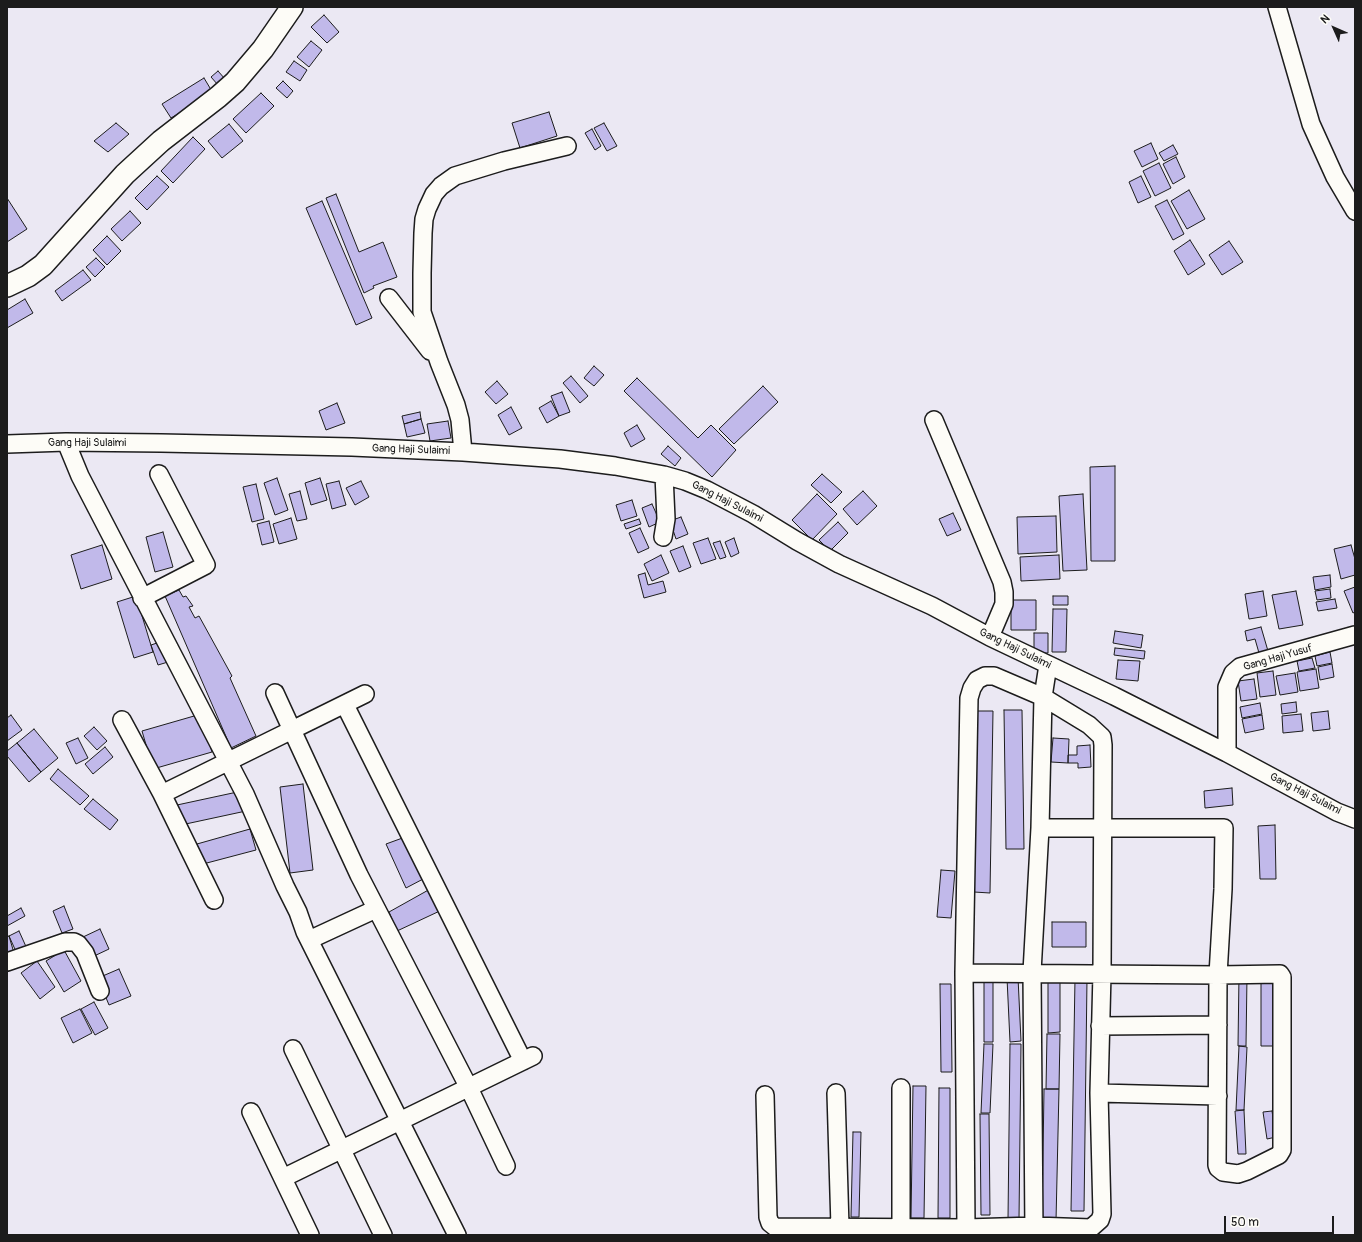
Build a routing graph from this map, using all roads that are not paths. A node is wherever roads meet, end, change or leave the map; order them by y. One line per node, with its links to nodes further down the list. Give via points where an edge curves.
1 (292, 7): 5 (street, via 263,49 235,82 161,141 125,174 43,265)
2 (1277, 7): 4 (street, via 1310,124 1335,177)
3 (567, 146): 7 (street, via 455,176 447,180 434,194 424,220 422,312)
4 (1355, 210)
5 (7, 286)
6 (389, 298): 7 (street)
7 (439, 362): 11 (street, via 458,412)
8 (934, 420): 17 (street, via 1002,582 1004,604)
9 (66, 442): 10 (street, Gang Haji Sulaimi); 11 (street, Gang Haji Sulaimi); 15 (street, via 80,476)
10 (7, 444)
11 (463, 452): 13 (street, Gang Haji Sulaimi, via 560,459)
12 (159, 474): 15 (street, via 206,565)
13 (664, 475): 14 (street, via 666,519); 17 (street, Gang Haji Sulaimi, via 685,480 707,490 816,552 932,606)
14 (663, 537)
15 (142, 598): 26 (street)
16 (1355, 635): 25 (street, Gang Haji Yusuf, via 1240,667 1233,673 1227,687)
17 (990, 637): 18 (street, Gang Haji Sulaimi)
18 (1048, 665): 21 (street); 25 (street, Gang Haji Sulaimi)
19 (275, 693): 24 (street)
20 (365, 694): 22 (street)
21 (1043, 697): 29 (street); 30 (street, via 1089,725 1102,737); 36 (street, via 994,676 985,676 977,680 972,688)
22 (345, 705): 24 (street); 43 (street, via 529,1059)
23 (122, 720): 27 (street)
24 (292, 730): 26 (street); 32 (street)
25 (1227, 753): 28 (street, Gang Haji Sulaimi)
26 (228, 762): 27 (street); 33 (street, via 256,818)
27 (162, 794): 31 (street)
28 (1355, 819)
29 (1040, 828): 30 (street); 35 (street)
30 (1103, 828): 37 (street); 38 (street, via 1224,828)
31 (214, 900)
32 (376, 909): 33 (street); 43 (street)
33 (309, 940): 50 (street)
34 (7, 962): 39 (street, via 65,942 74,942 85,954)
35 (1032, 972): 36 (street); 37 (street); 57 (street)
36 (964, 973): 56 (street)
37 (1102, 973): 38 (street); 41 (street)
38 (1218, 975): 40 (street); 48 (street, via 1281,975 1282,1150 1279,1155 1238,1174 1220,1171 1217,1165)
39 (100, 991)
40 (1218, 1025): 41 (street); 48 (street)
41 (1100, 1026): 46 (street)
42 (293, 1049): 51 (street)
43 (469, 1088): 50 (street); 52 (street)
44 (902, 1088): 55 (street)
45 (836, 1093): 54 (street)
46 (1099, 1093): 48 (street); 57 (street, via 1102,1214 1100,1220 1091,1228)
47 (765, 1095): 54 (street, via 770,1223 775,1227)
48 (1218, 1096)
49 (251, 1112): 53 (street)
50 (400, 1121): 51 (street); 60 (street)
51 (342, 1150): 53 (street); 59 (street)
52 (506, 1166)
53 (283, 1178): 58 (street)
54 (840, 1227): 55 (street)
55 (901, 1227): 56 (street)
56 (966, 1228): 57 (street)
57 (1035, 1231)
58 (310, 1235)
59 (383, 1235)
60 (457, 1235)

